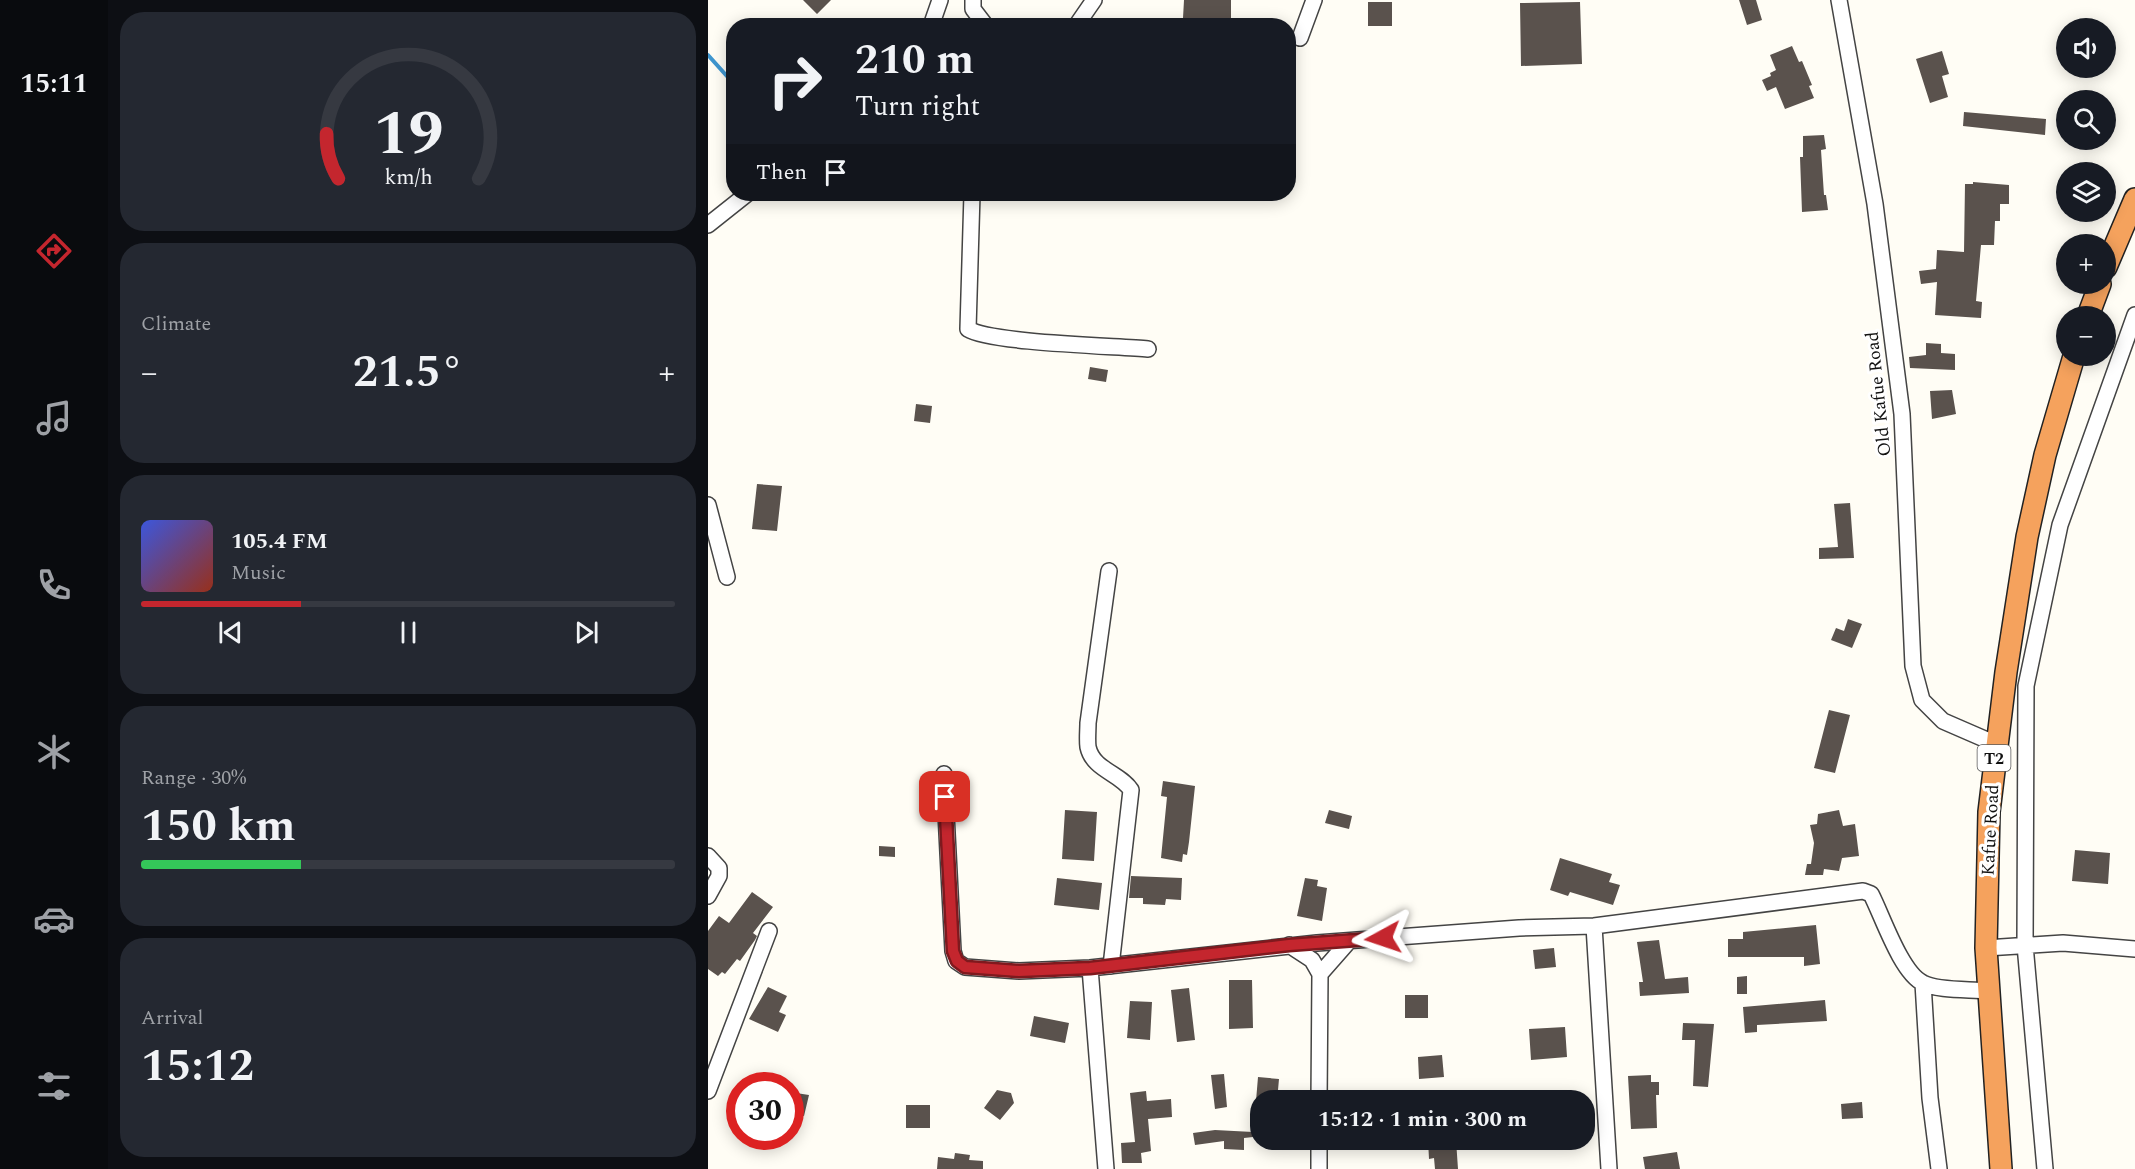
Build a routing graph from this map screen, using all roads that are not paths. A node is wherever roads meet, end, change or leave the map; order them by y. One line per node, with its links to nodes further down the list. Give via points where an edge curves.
1 (940, 0): 6 (street)
2 (973, 0): 7 (street, via 973,9)
3 (1094, 0): 8 (street)
4 (1314, 0): 9 (street)
5 (1839, 0): 21 (street, Old Kafue Road, via 1875,204 1902,414 1913,666 1922,700 1943,721)
6 (934, 18)
7 (980, 18)
8 (1082, 18)
9 (1300, 38)
10 (2135, 199): 14 (highway)
11 (738, 201): 13 (street)
12 (972, 201): 16 (street, via 968,329 1014,338)
13 (708, 225)
14 (2116, 244)
15 (2135, 315): 29 (street, via 2060,525 2026,686)
16 (1148, 349)
17 (2071, 366): 21 (highway, Kafue Road / T2, via 2044,455 2027,537)
18 (708, 505): 20 (street)
19 (1109, 571): 32 (street, via 1088,748 1100,767 1126,782 1131,790)
20 (727, 577)
21 (1996, 744): 30 (highway, Kafue Road / T2, via 1989,812)
22 (944, 774): 33 (street, via 947,867 957,961 965,967 1019,971)
23 (708, 856): 24 (street, via 719,868 719,876)
24 (708, 896)
25 (1594, 926): 27 (street); 35 (street, via 1868,892 1901,957); 42 (street)
26 (769, 931): 38 (street)
27 (1349, 941): 28 (street); 34 (street)
28 (1289, 945): 32 (street); 34 (street, via 1312,960)
29 (2025, 945): 30 (street); 31 (street); 45 (street)
30 (1986, 948): 36 (highway, Kafue Road / T2)
31 (2135, 949)
32 (1111, 966): 33 (street)
33 (1090, 968): 40 (street)
34 (1320, 974): 37 (street)
35 (1923, 983): 36 (street); 43 (street)
36 (1988, 991): 44 (highway, Kafue Road / T2)
37 (1319, 1090)
38 (708, 1091)
39 (1319, 1150): 41 (street)
40 (1106, 1169)
41 (1319, 1169)
42 (1609, 1169)
43 (1939, 1169)
44 (2001, 1169)
45 (2045, 1169)

